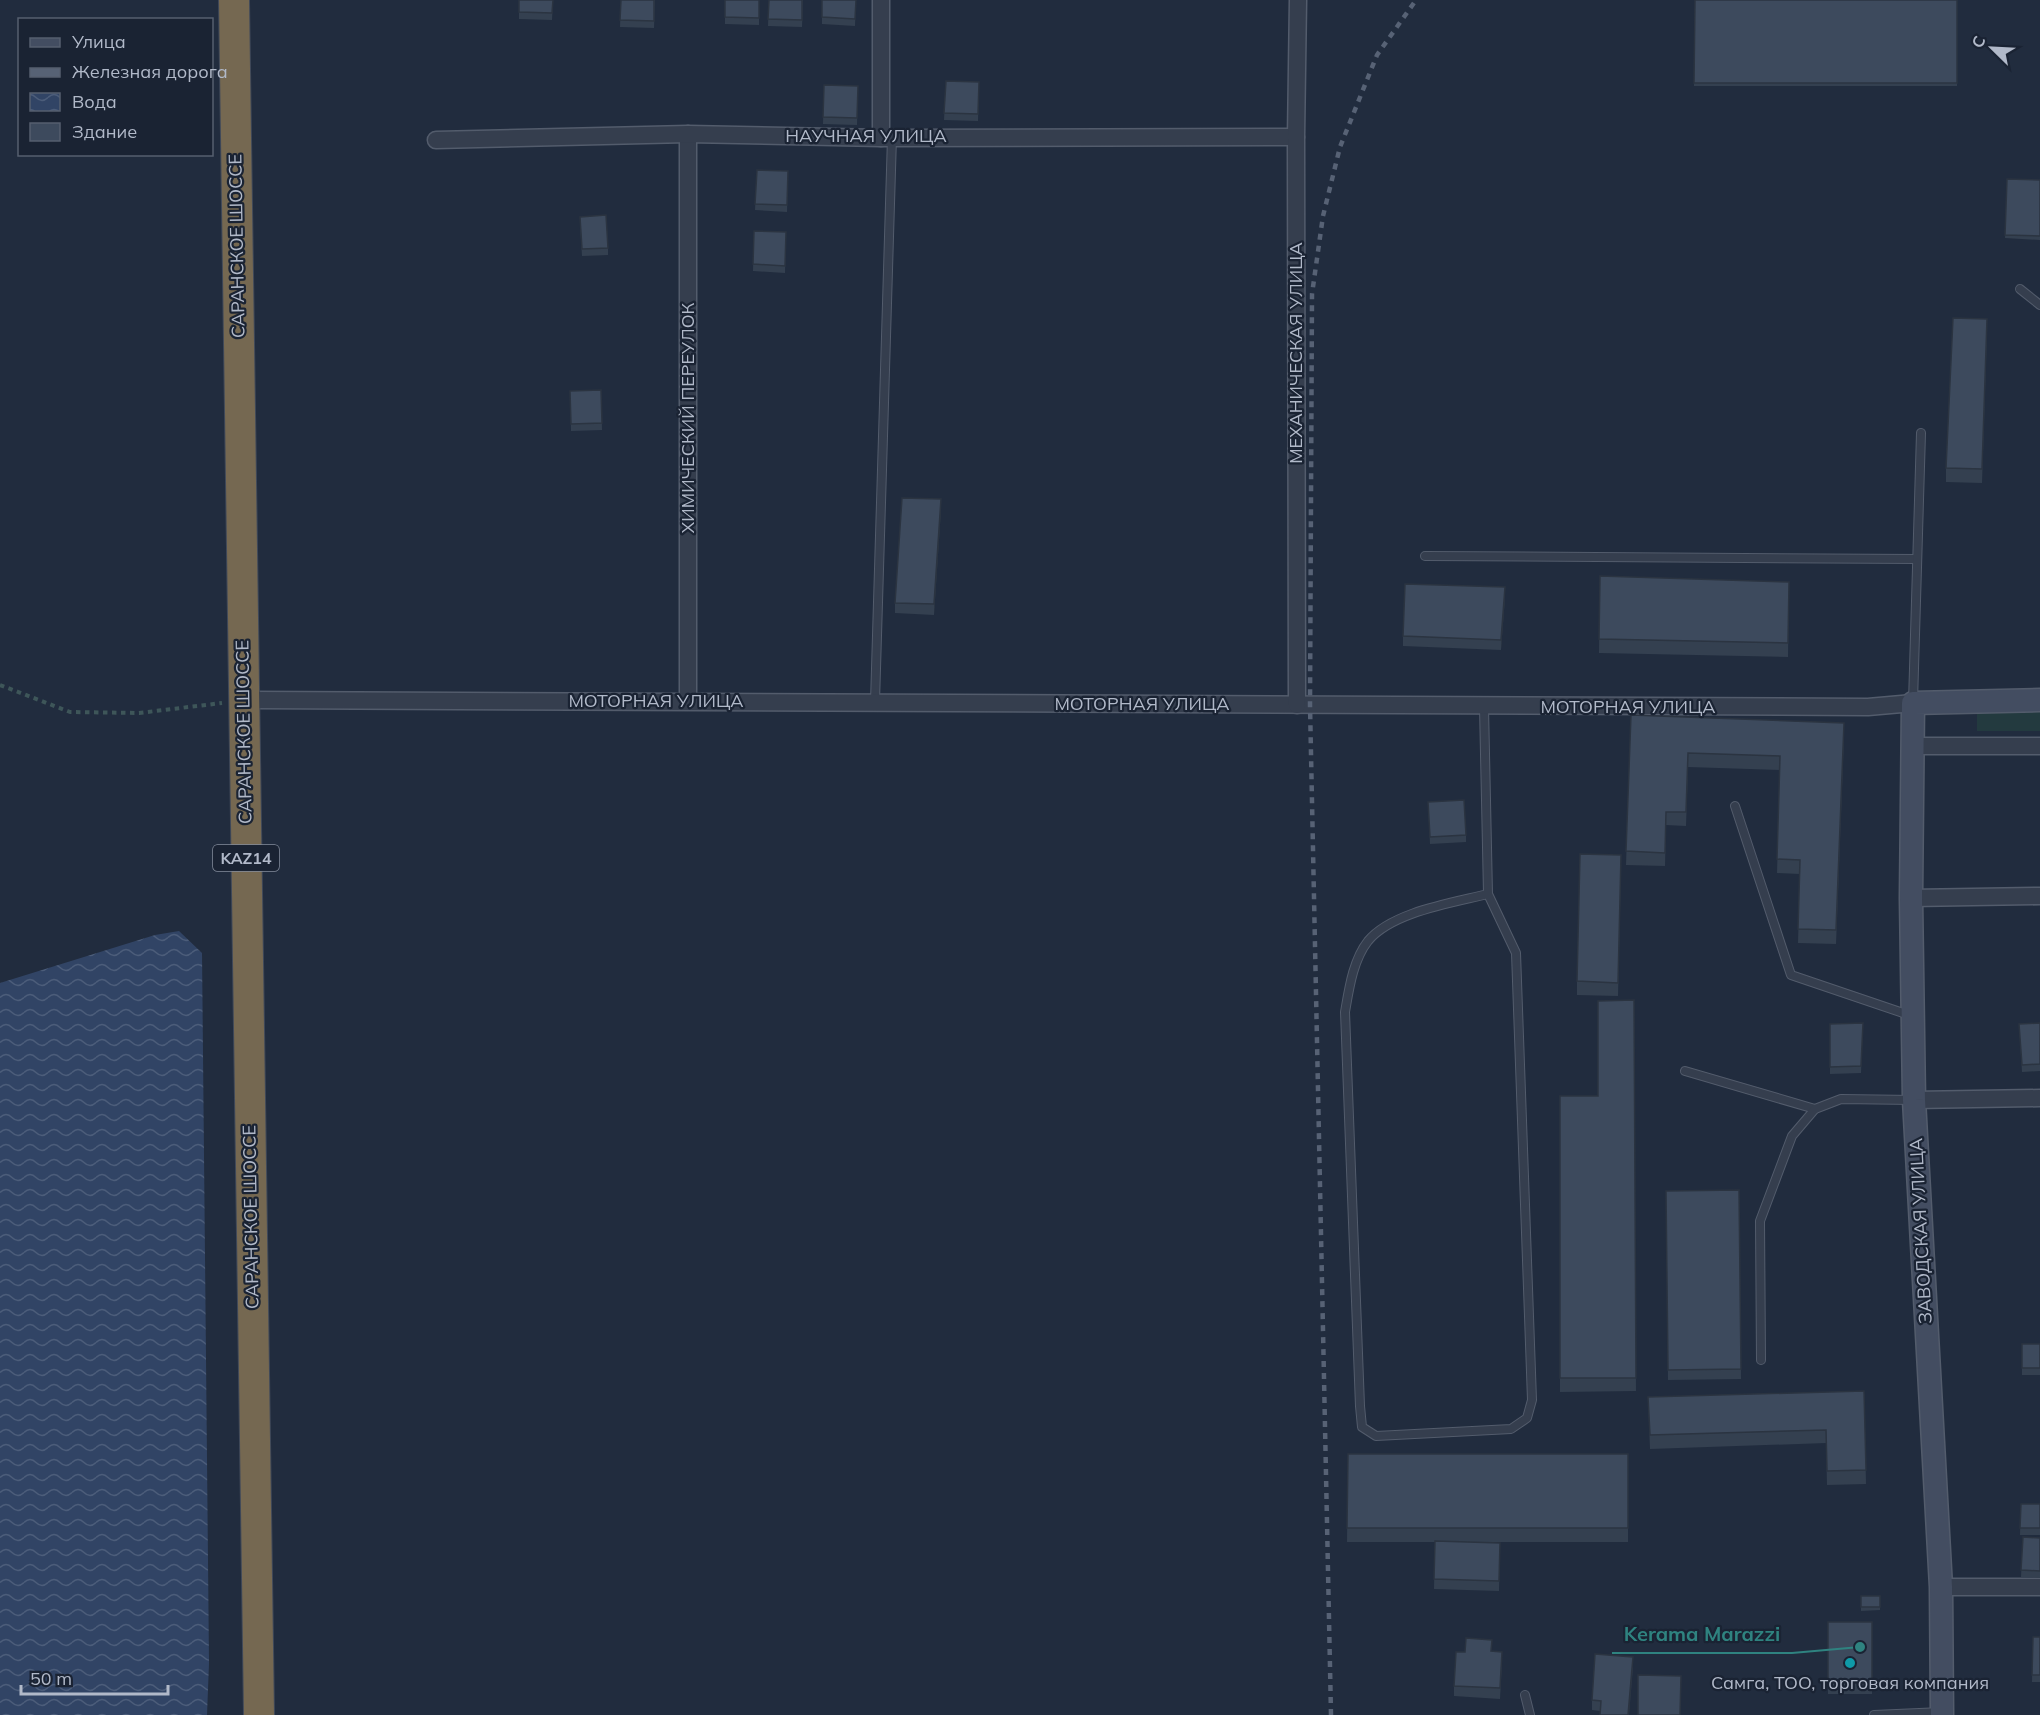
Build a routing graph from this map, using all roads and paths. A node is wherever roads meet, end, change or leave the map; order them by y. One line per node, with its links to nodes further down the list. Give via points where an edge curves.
1 (234, 0): 14 (highway, САРАНСКОЕ ШОССЕ / KAZ14)
2 (881, 0): 5 (street)
3 (1298, 0): 6 (street, МЕХАНИЧЕСКАЯ УЛИЦА)
4 (688, 134): 5 (street, НАУЧНАЯ УЛИЦА); 7 (street, НАУЧНАЯ УЛИЦА); 16 (street, ХИМИЧЕСКИЙ ПЕРЕУЛОК)
5 (886, 137): 6 (street, НАУЧНАЯ УЛИЦА); 17 (lane)
6 (1296, 137): 19 (street, МЕХАНИЧЕСКАЯ УЛИЦА)
7 (436, 140)
8 (2020, 289): 9 (lane)
9 (2040, 305)
10 (1921, 433): 12 (lane)
11 (1425, 556): 12 (lane)
12 (1917, 559): 18 (lane)
13 (0, 685): 14 (path, via 70,712 139,713)
14 (243, 700): 16 (street, МОТОРНАЯ УЛИЦА); 37 (highway, САРАНСКОЕ ШОССЕ / KAZ14)
15 (2040, 700): 18 (street, МОТОРНАЯ УЛИЦА)
16 (688, 701): 17 (street, МОТОРНАЯ УЛИЦА)
17 (875, 702): 19 (street, МОТОРНАЯ УЛИЦА)
18 (1913, 703): 20 (street, МОТОРНАЯ УЛИЦА, via 1868,707); 21 (street, ЗАВОДСКАЯ УЛИЦА)
19 (1297, 705): 20 (street, МОТОРНАЯ УЛИЦА)
20 (1484, 707): 24 (lane)
21 (1913, 746): 22 (street); 26 (street, ЗАВОДСКАЯ УЛИЦА)
22 (2040, 746)
23 (1736, 806): 27 (lane, via 1791,975)
24 (1488, 894): 24 (lane, via 1516,953 1532,1400 1527,1418 1511,1429 1376,1436 1362,1427 1360,1406 1345,1012 1352,972 1368,942 1389,924)
25 (2040, 896): 26 (street)
26 (1911, 898): 27 (street, ЗАВОДСКАЯ УЛИЦА)
27 (1913, 1017): 30 (street, ЗАВОДСКАЯ УЛИЦА)
28 (1685, 1071): 31 (lane)
29 (2040, 1098): 30 (street)
30 (1914, 1100): 31 (lane, via 1841,1099); 33 (street, ЗАВОДСКАЯ УЛИЦА)
31 (1815, 1109): 32 (lane, via 1792,1136 1761,1221)
32 (1761, 1360)
33 (1941, 1587): 34 (street); 36 (street, ЗАВОДСКАЯ УЛИЦА)
34 (2040, 1587)
35 (1525, 1695): 38 (lane)
36 (1942, 1713): 39 (lane)
37 (259, 1715)
38 (1530, 1715)
39 (1874, 1715)

